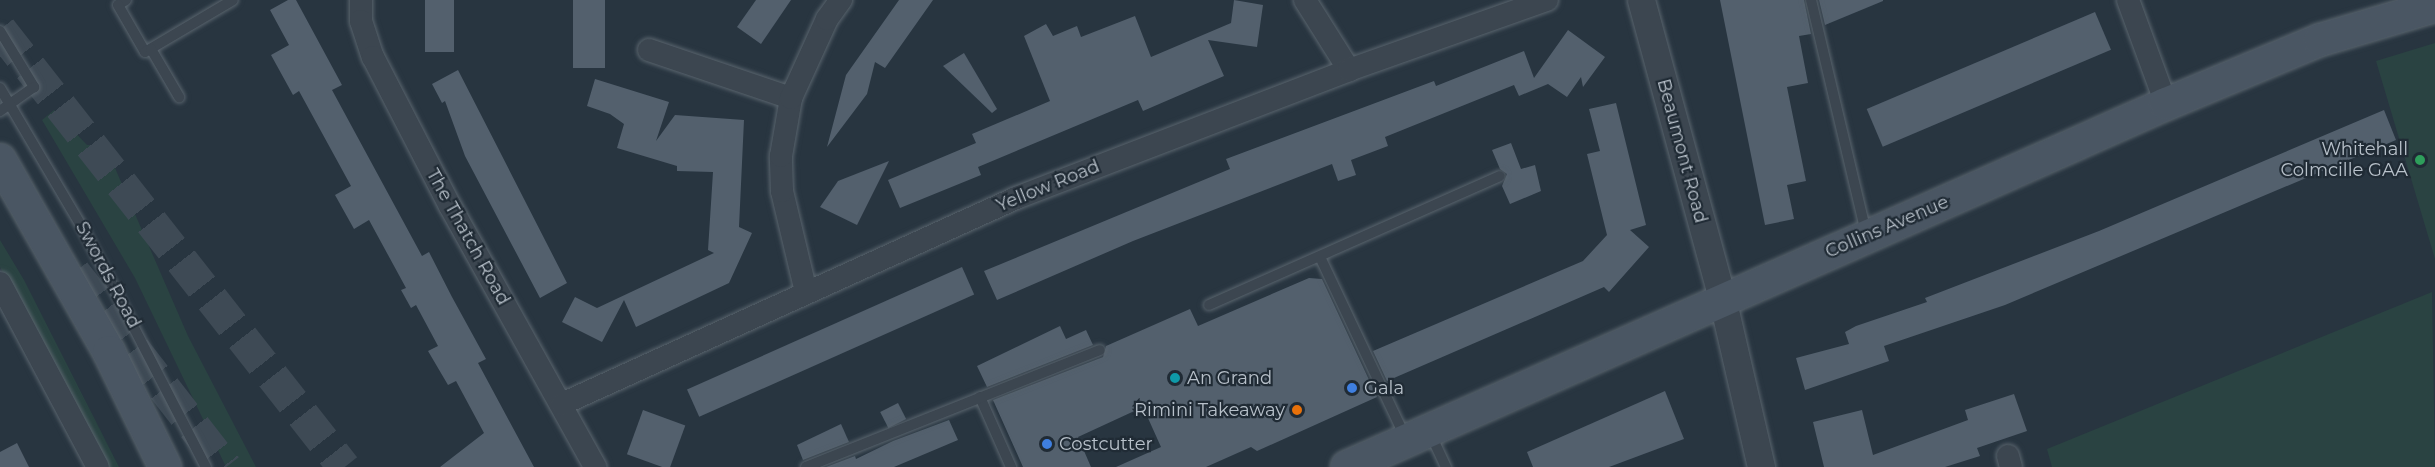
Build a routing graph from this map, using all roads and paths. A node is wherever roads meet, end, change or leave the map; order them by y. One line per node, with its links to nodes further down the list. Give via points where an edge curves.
1 (233, 0): 12 (lane)
2 (361, 0): 30 (street, The Thatch Road, via 361,21 373,57 450,206)
3 (840, 0): 17 (street, via 827,19)
4 (1305, 0): 14 (street)
5 (1547, 0): 14 (street, Yellow Road)
6 (1641, 0): 26 (street, Beaumont Road)
7 (1810, 0): 22 (lane)
8 (2128, 0): 18 (street)
9 (122, 2): 12 (lane, via 145,52)
10 (2435, 6): 18 (main road, Collins Avenue, via 2320,40)
11 (0, 31): 19 (lane, via 34,87)
12 (151, 49): 16 (lane)
13 (649, 50): 17 (street)
14 (1349, 70): 25 (street, Yellow Road, via 1016,198)
15 (0, 88): 19 (lane, Swords Road)
16 (179, 97)
17 (791, 98): 25 (street, via 781,156 782,191)
18 (2166, 104): 22 (main road, Collins Avenue)
19 (5, 107): 35 (lane, Swords Road, via 88,239)
20 (0, 159): 34 (main road, Swords Road, via 108,352)
21 (1500, 176): 23 (lane)
22 (1867, 236): 26 (main road, Collins Avenue)
23 (1320, 257): 27 (lane); 31 (lane)
24 (0, 283): 33 (street)
25 (806, 292): 30 (street, Yellow Road)
26 (1723, 302): 31 (main road, Collins Avenue); 40 (street, Beaumont Road)
27 (1209, 305)
28 (1100, 350): 29 (lane)
29 (980, 398): 37 (lane); 38 (lane)
30 (562, 404): 36 (street, The Thatch Road)
31 (1418, 435): 32 (main road, Collins Avenue); 39 (lane)
32 (1362, 464)
33 (98, 467)
34 (165, 467)
35 (206, 467)
36 (595, 467)
37 (806, 467)
38 (1011, 467)
39 (1446, 467)
40 (1761, 467)

